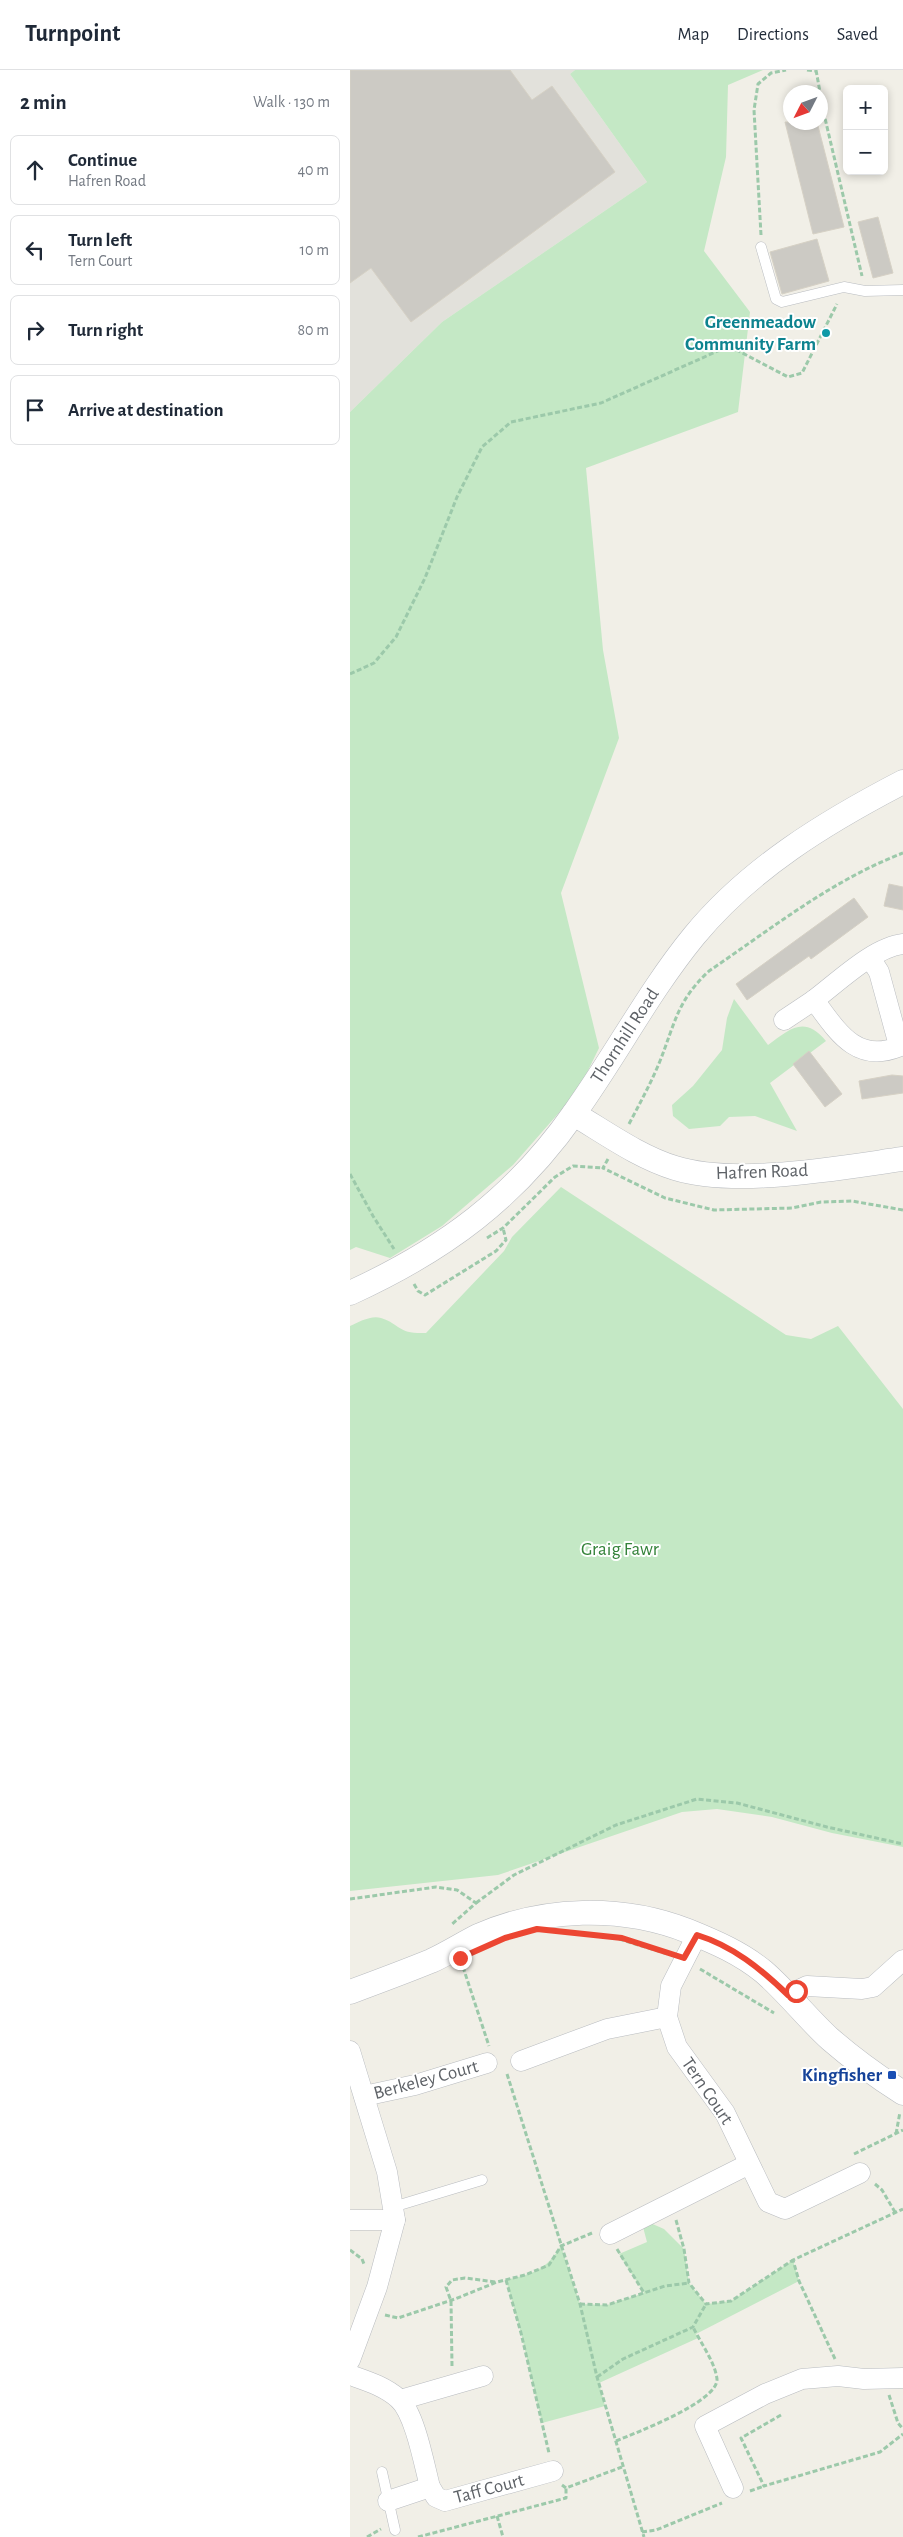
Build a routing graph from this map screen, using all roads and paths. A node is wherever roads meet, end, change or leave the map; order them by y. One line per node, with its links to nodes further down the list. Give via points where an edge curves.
1 (786, 70): 6 (path, via 771,73 758,84 754,110)
2 (807, 70): 3 (path)
3 (815, 71): 4 (path)
4 (818, 85)
5 (828, 130): 9 (path)
6 (761, 247): 7 (lane, via 776,299 782,302)
7 (844, 287): 9 (lane); 10 (path, via 802,373 788,376 729,346 601,403 511,422 482,447 396,637 374,663)
8 (903, 290): 9 (lane)
9 (865, 291)
10 (350, 674)
11 (903, 782): 17 (street, Thornhill Road, via 801,841 722,905 693,937 656,988)
12 (903, 853): 18 (path, via 844,881 709,971 696,983 676,1012 659,1063)
13 (903, 944): 14 (street, via 886,947)
14 (870, 958): 15 (street); 15 (street, via 879,972 898,1047 868,1053 857,1047 842,1037)
15 (814, 1000): 16 (street)
16 (784, 1020)
17 (574, 1114): 18 (street, Hafren Road); 25 (street, Thornhill Road, via 528,1172 485,1212 398,1271)
18 (620, 1141): 19 (street, Hafren Road, via 675,1168 709,1175 750,1176); 21 (path, via 603,1168 665,1198 714,1210 792,1208 821,1202 852,1201)
19 (903, 1160)
20 (350, 1174): 23 (path)
21 (903, 1210)
22 (503, 1228): 24 (path, via 506,1240 496,1252 425,1295 418,1292)
23 (396, 1252)
24 (414, 1284)
25 (350, 1293)
26 (903, 1844): 28 (path, via 737,1803 697,1799 616,1825 514,1875)
27 (350, 1899): 28 (path, via 436,1887 457,1890)
28 (476, 1903): 29 (path)
29 (448, 1928)
30 (697, 1935): 33 (street, Tern Court); 35 (street, via 668,1923 626,1915 553,1915 479,1936 432,1960); 36 (street, via 733,1950 763,1972)
31 (603, 1936): 33 (path, via 622,1938)
32 (460, 1958): 39 (path)
33 (684, 1958): 36 (path, via 722,1984); 37 (street, Tern Court, via 671,1986)
34 (903, 1960): 36 (street, via 874,1987 808,1986)
35 (350, 1992)
36 (785, 2006): 41 (street)
37 (667, 2017): 40 (street, via 607,2029); 45 (street, Tern Court, via 677,2047 725,2113)
38 (350, 2051): 42 (street)
39 (489, 2058): 42 (street, Berkeley Court, via 415,2085)
40 (514, 2066): 53 (path)
41 (903, 2094)
42 (364, 2096): 50 (street, via 387,2172)
43 (903, 2108): 44 (path, via 900,2106)
44 (896, 2134)
45 (748, 2164): 46 (street, Tern Court, via 768,2202 785,2209); 48 (street)
46 (860, 2173)
47 (482, 2180): 50 (lane)
48 (671, 2202): 52 (street); 59 (path)
49 (903, 2209): 55 (path)
50 (394, 2214): 51 (street); 64 (street, via 377,2286)
51 (350, 2220)
52 (610, 2234): 53 (path, via 607,2227); 60 (path)
53 (561, 2246): 57 (path, via 549,2265); 62 (path)
54 (350, 2250): 56 (path, via 362,2259)
55 (793, 2260): 63 (path, via 732,2301); 69 (path, via 799,2281 835,2359)
56 (365, 2268)
57 (506, 2280): 58 (path); 79 (path)
58 (497, 2282): 61 (path); 61 (path, via 465,2278 452,2280 446,2287)
59 (689, 2283): 60 (path); 63 (path)
60 (644, 2293): 62 (path, via 607,2305)
61 (451, 2301): 64 (path, via 398,2318); 72 (path)
62 (580, 2304): 70 (path)
63 (706, 2304): 65 (path)
64 (367, 2312): 66 (street)
65 (693, 2327): 70 (path, via 623,2359); 77 (path, via 715,2371 717,2381 712,2392 674,2416)
66 (350, 2360)
67 (350, 2375): 73 (street, Taff Court, via 382,2387)
68 (482, 2376): 72 (street)
69 (838, 2376): 71 (street); 84 (street, via 802,2379 765,2394 705,2426)
70 (596, 2377): 77 (path)
71 (895, 2378): 75 (path, via 889,2396)
72 (454, 2384): 73 (street)
73 (400, 2400): 82 (street, Taff Court, via 410,2418)
74 (781, 2415): 81 (path, via 741,2438)
75 (903, 2429)
76 (903, 2434): 81 (path, via 880,2452)
77 (616, 2442): 78 (path)
78 (622, 2467): 83 (path); 88 (path)
79 (553, 2471): 82 (street, Taff Court, via 445,2501 436,2497); 83 (path, via 556,2481)
80 (382, 2472): 85 (lane)
81 (764, 2486): 84 (path)
82 (430, 2487): 85 (street, Taff Court)
83 (566, 2488): 86 (path, via 566,2498)
84 (736, 2494): 88 (path, via 656,2530)
85 (388, 2501): 87 (lane)
86 (497, 2516): 89 (path); 90 (path)
87 (395, 2530)
88 (642, 2532): 91 (path)
89 (418, 2537)
90 (503, 2537)
91 (644, 2537)

